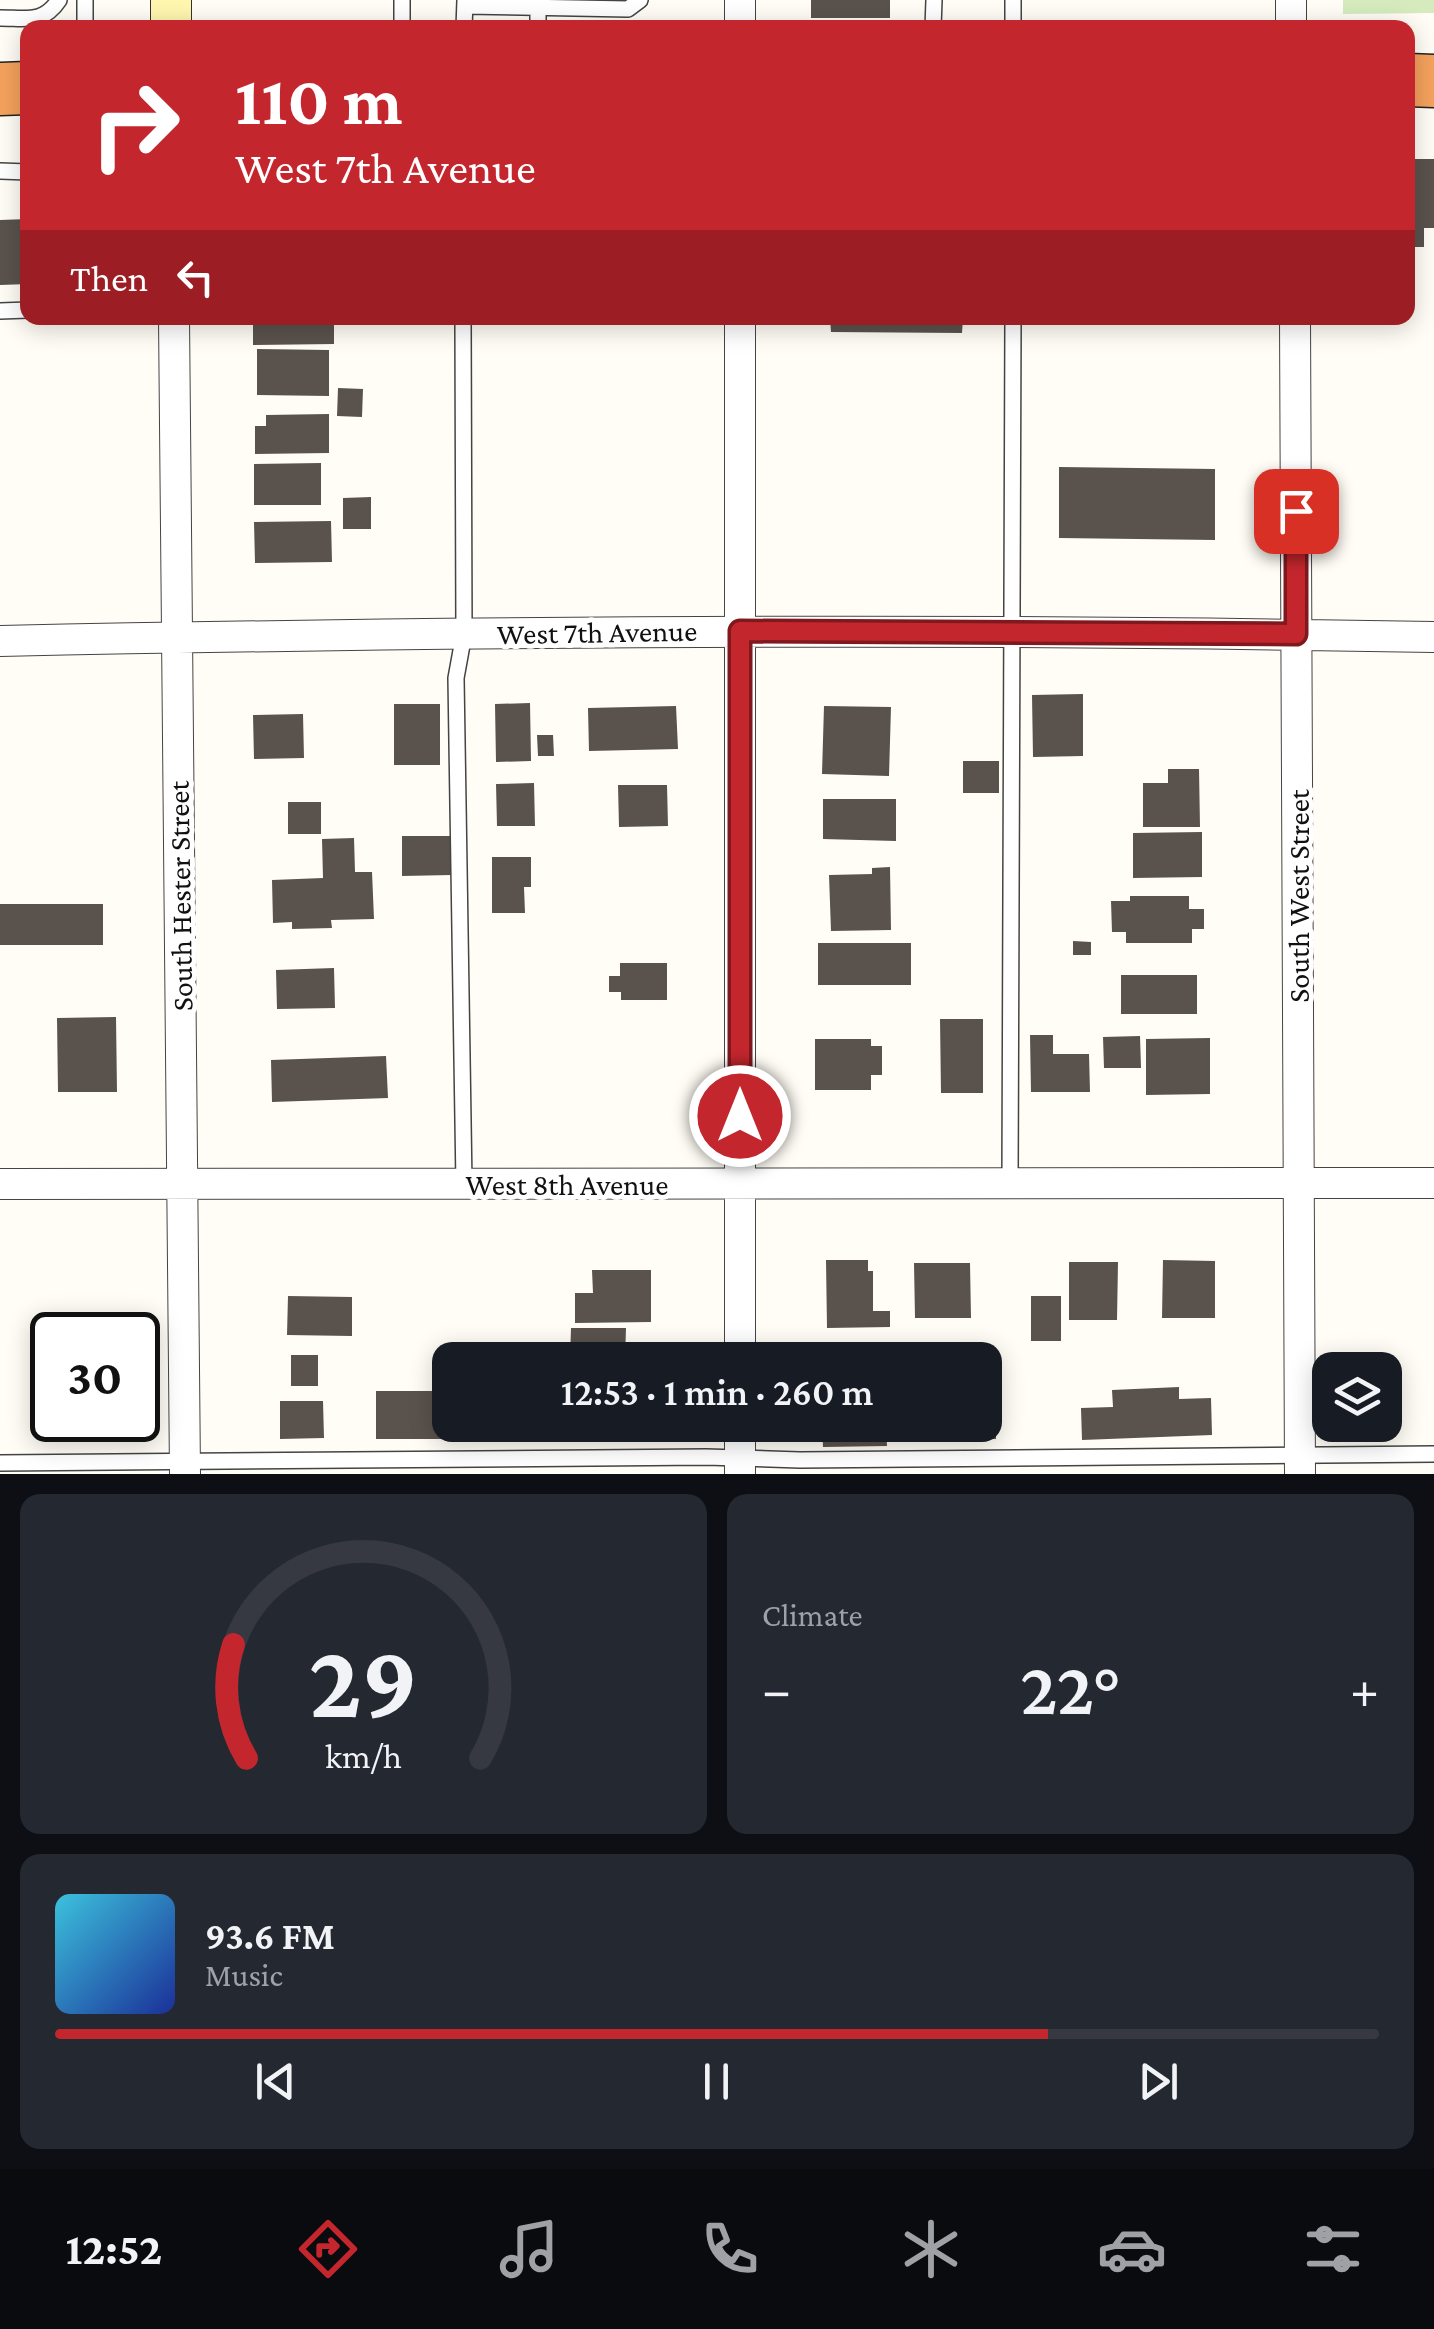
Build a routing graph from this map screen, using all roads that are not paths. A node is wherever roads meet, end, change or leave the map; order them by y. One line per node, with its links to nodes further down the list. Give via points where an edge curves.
1 (59, 0): 5 (lane, via 38,18)
2 (465, 3): 4 (lane)
3 (634, 4): 4 (lane)
4 (538, 7): 6 (lane)
5 (0, 18)
6 (538, 20)
7 (174, 325): 17 (street, South Hester Street)
8 (463, 325): 13 (lane)
9 (740, 325): 12 (street)
10 (1012, 325): 14 (lane)
11 (1294, 325): 15 (street, South West Street)
12 (740, 631): 13 (street, West 7th Avenue); 14 (street, West 7th Avenue); 20 (street)
13 (464, 634): 17 (street, West 7th Avenue); 24 (lane, via 456,678)
14 (1012, 634): 15 (street, West 7th Avenue); 21 (lane)
15 (1296, 634): 16 (street, West 7th Avenue); 25 (street, South West Street)
16 (1434, 636)
17 (177, 637): 18 (street, West 7th Avenue); 19 (street, South Hester Street)
18 (0, 641)
19 (182, 1183): 23 (street, West 8th Avenue); 24 (street, West 8th Avenue); 31 (street, South Hester Street)
20 (740, 1183): 21 (street, West 8th Avenue); 24 (street, West 8th Avenue); 26 (street)
21 (1010, 1183): 25 (street, West 8th Avenue)
22 (1434, 1183): 25 (street, West 8th Avenue)
23 (0, 1184)
24 (464, 1184)
25 (1300, 1184): 29 (street, South West Street)
26 (740, 1342)
27 (1434, 1454): 29 (lane)
28 (0, 1463): 31 (lane)
29 (1300, 1464): 30 (lane, via 800,1460)
30 (740, 1466): 31 (lane)
31 (185, 1469)

